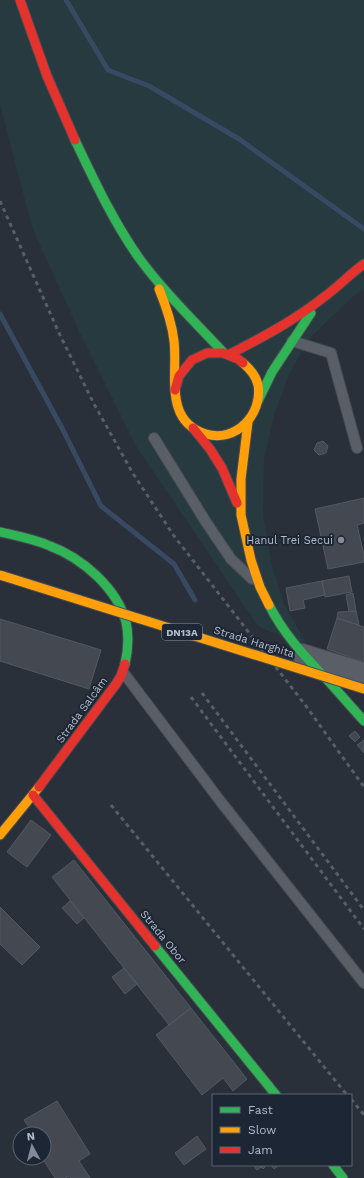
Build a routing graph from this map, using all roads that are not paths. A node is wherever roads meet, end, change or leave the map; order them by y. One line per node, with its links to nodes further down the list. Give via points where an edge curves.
1 (20, 0): 3 (main road, via 49,83 95,185 138,257)
2 (364, 264): 4 (main road)
3 (155, 279): 6 (main road); 7 (main road, via 173,331)
4 (320, 301): 5 (main road); 6 (main road, via 275,331)
5 (292, 341): 8 (main road, via 272,372); 12 (lane, via 331,353)
6 (227, 354): 7 (main road, via 210,353 197,357 178,377); 8 (main road, via 241,360 250,368 258,390)
7 (175, 390): 10 (main road, via 176,404 182,417)
8 (258, 402): 9 (main road)
9 (248, 422): 10 (main road, via 231,433 221,435 210,435); 13 (main road, via 241,479)
10 (192, 427): 13 (main road, via 220,464)
11 (154, 438): 16 (lane, via 231,559)
12 (357, 448)
13 (242, 515): 16 (main road, via 251,560)
14 (0, 532): 18 (main road, Strada Salcâm, via 55,548 79,561 102,580 114,594 128,625 129,639)
15 (0, 575): 20 (main road, Strada Harghita / DN13A, bridge)
16 (260, 587): 17 (main road, via 285,633)
17 (302, 654): 19 (street); 21 (main road)
18 (123, 672): 22 (main road, Strada Salcâm, via 106,699); 24 (lane, via 221,802)
19 (364, 673)
20 (364, 689)
21 (364, 721)
22 (33, 795): 23 (main road, Strada Salcâm); 25 (main road, Strada Obor)
23 (0, 835)
24 (364, 982)
25 (275, 1094)
26 (334, 1166): 27 (main road)
27 (343, 1178)

